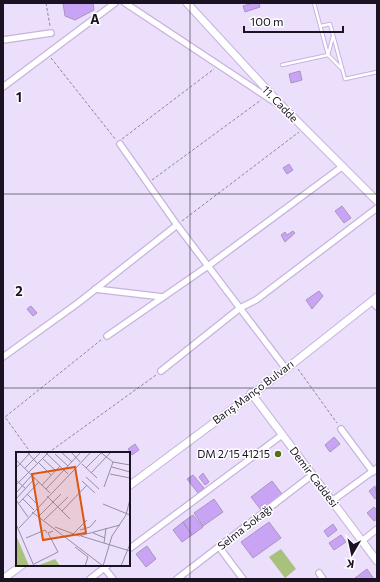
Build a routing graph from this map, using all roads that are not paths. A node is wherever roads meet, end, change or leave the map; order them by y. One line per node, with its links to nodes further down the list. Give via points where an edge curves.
1 (115, 3): 13 (street)
2 (125, 3): 14 (street)
3 (187, 3): 14 (street, 11. Cadde)
4 (314, 3): 5 (lane)
5 (321, 26): 7 (lane, via 330,24); 9 (lane)
6 (51, 33): 8 (street)
7 (333, 35): 9 (lane); 11 (lane)
8 (3, 40)
9 (328, 55): 10 (lane); 11 (lane)
10 (282, 65)
11 (342, 68): 12 (lane, via 345,79)
12 (377, 72)
13 (3, 87)
14 (282, 106): 16 (street, 11. Cadde)
15 (120, 144): 19 (street)
16 (343, 166): 17 (street, 11. Cadde); 20 (street)
17 (377, 201)
18 (377, 208): 25 (street, via 256,300)
19 (177, 225): 20 (street); 21 (street)
20 (208, 266): 22 (street); 25 (street)
21 (95, 289): 22 (street); 27 (street)
22 (163, 297): 26 (street)
23 (375, 299): 24 (street); 28 (street, Barış Manço Bulvarı)
24 (377, 307)
25 (240, 308): 28 (street); 29 (street)
26 (107, 336)
27 (3, 357)
28 (286, 369): 30 (street, Barış Manço Bulvarı)
29 (161, 371)
30 (251, 393): 32 (street, Demir Caddesi); 35 (street, Barış Manço Bulvarı)
31 (341, 429): 33 (street)
32 (282, 434): 34 (street, Demir Caddesi); 40 (street)
33 (375, 470): 36 (street)
34 (312, 475): 36 (street, Demir Caddesi); 39 (street, Selma Sokağı)
35 (130, 485)
36 (332, 501): 38 (street, Demir Caddesi)
37 (377, 528): 38 (street)
38 (362, 541): 41 (street, Demir Caddesi)
39 (219, 547): 48 (street, Selma Sokağı); 49 (street)
40 (130, 548)
41 (377, 561)
42 (21, 566): 45 (street)
43 (105, 566): 46 (street); 47 (street)
44 (319, 573): 50 (street)
45 (3, 579)
46 (90, 579)
47 (113, 579)
48 (177, 579)
49 (243, 579)
50 (323, 579)

